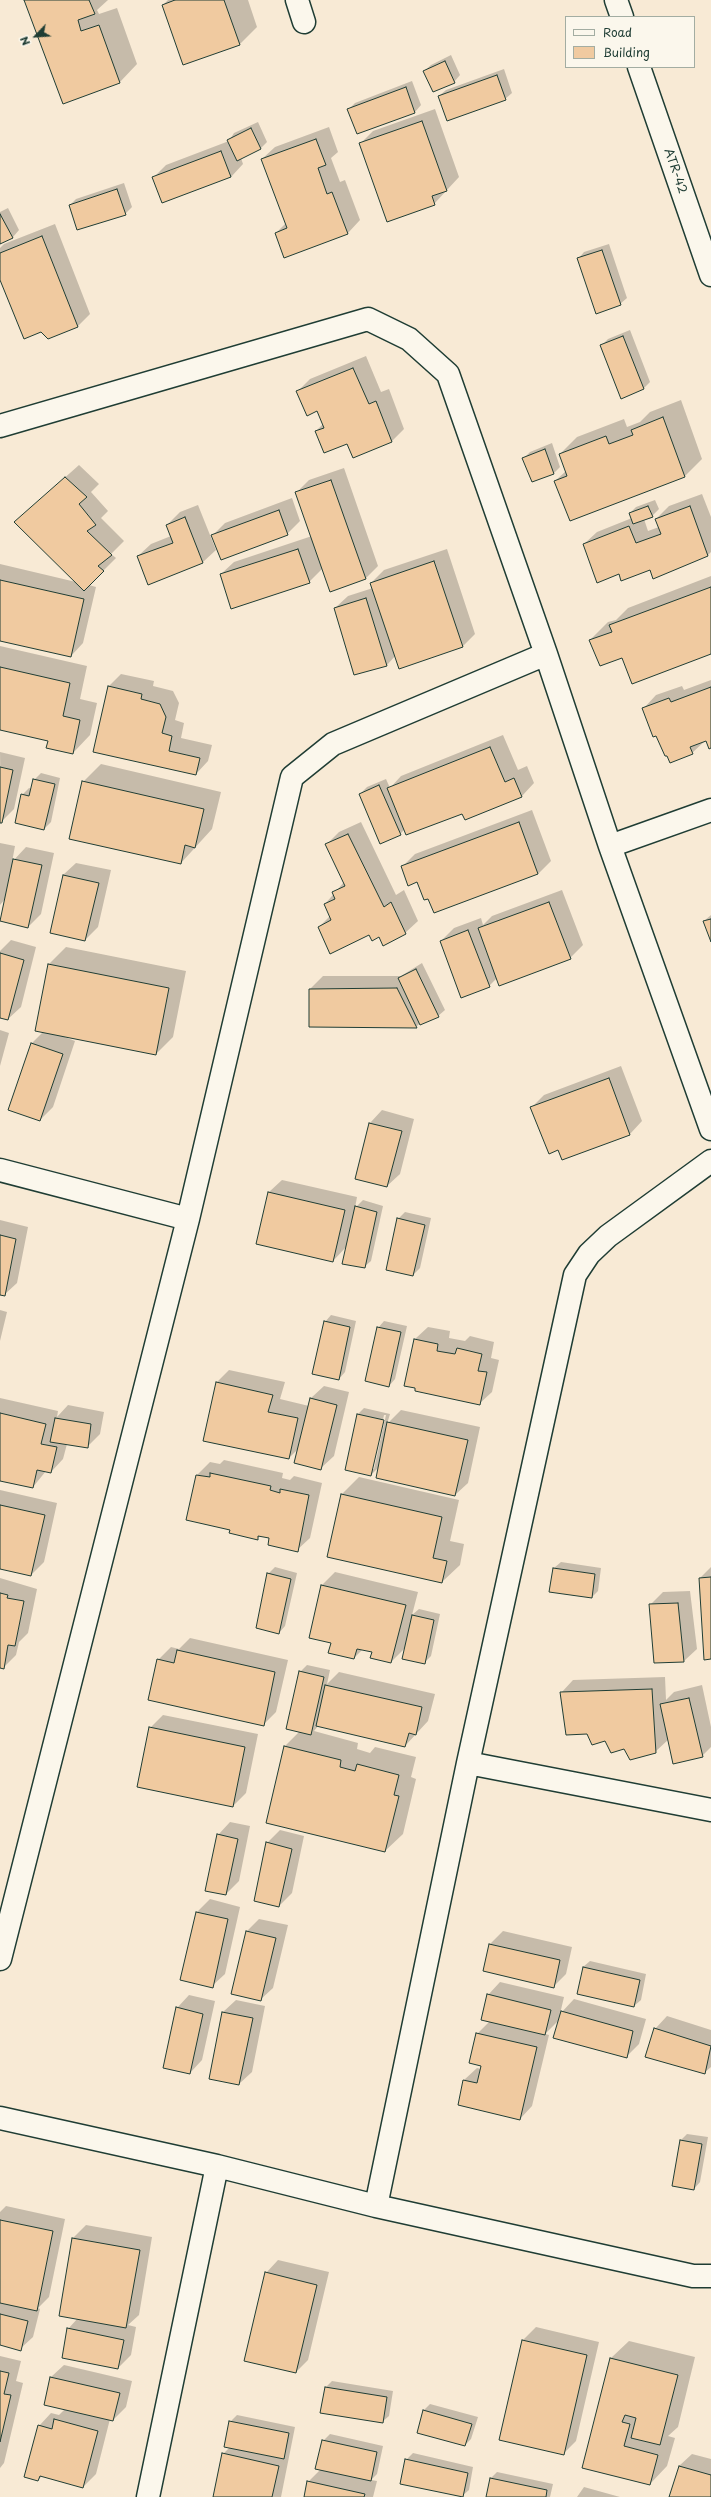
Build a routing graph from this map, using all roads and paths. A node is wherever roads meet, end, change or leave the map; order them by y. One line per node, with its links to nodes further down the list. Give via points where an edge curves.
1 (297, 0): 4 (street)
2 (616, 0): 3 (street)
3 (622, 16)
4 (304, 22)
5 (639, 68): 6 (street, ATR-42)
6 (711, 276)
7 (0, 426): 8 (street, via 368,320 410,339 448,374)
8 (546, 654): 10 (street); 14 (street, via 333,744 292,777)
9 (711, 810): 10 (street)
10 (610, 846): 11 (street)
11 (711, 1129)
12 (711, 1161): 15 (street, via 608,1236 589,1254 575,1275)
13 (0, 1170): 14 (street)
14 (188, 1218): 17 (street)
15 (468, 1764): 16 (street); 20 (street)
16 (711, 1810)
17 (0, 1959)
18 (0, 2118): 19 (street)
19 (217, 2166): 20 (street); 22 (street)
20 (376, 2206): 21 (street, via 693,2276)
21 (711, 2276)
22 (148, 2497)

